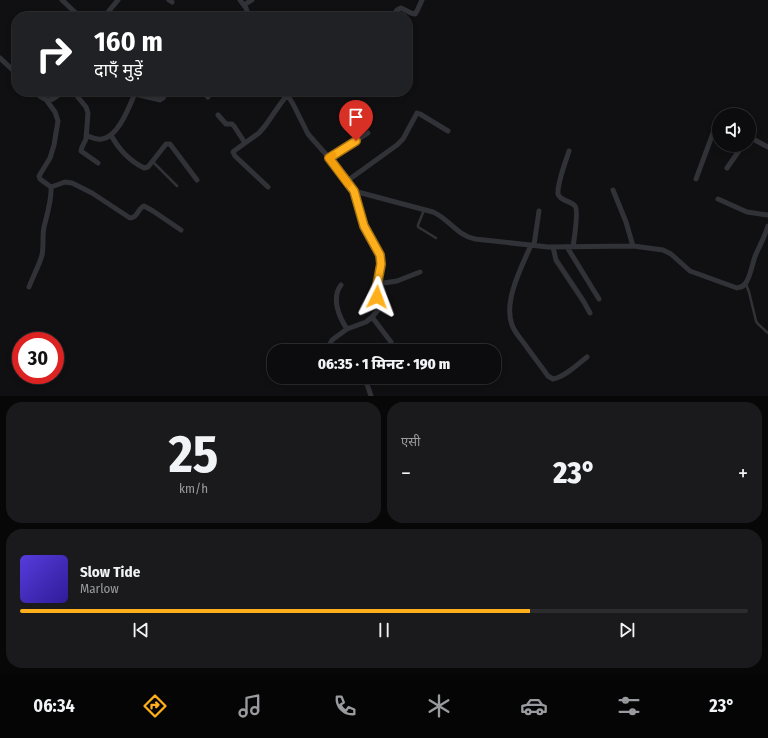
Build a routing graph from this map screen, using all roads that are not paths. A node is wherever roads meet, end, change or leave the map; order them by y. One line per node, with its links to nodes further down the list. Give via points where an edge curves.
1 (62, 0): 6 (street)
2 (118, 0): 7 (street)
3 (252, 0): 5 (street)
4 (422, 0): 11 (street, via 415,14)
5 (242, 2): 8 (street)
6 (75, 12)
7 (108, 12)
8 (247, 12)
9 (396, 12): 10 (street, via 401,8)
10 (409, 12)
11 (412, 13)
12 (0, 59): 13 (street)
13 (12, 70)
14 (40, 96): 22 (street)
15 (57, 96): 22 (street)
16 (77, 96): 26 (street, via 88,110)
17 (133, 96): 27 (street, via 126,114)
18 (146, 96): 19 (street, via 158,100)
19 (164, 96)
20 (284, 96): 30 (street, via 265,126)
21 (288, 96): 34 (street, via 308,134)
22 (47, 100): 42 (street, via 58,121 50,158 39,176)
23 (218, 116): 30 (street, via 226,124 234,126)
24 (448, 131): 40 (street, via 417,113 397,145)
25 (368, 133): 34 (street)
26 (86, 135): 27 (street, via 101,140); 36 (street, via 81,151)
27 (111, 135): 35 (street, via 119,148 144,168)
28 (712, 136): 38 (street)
29 (756, 141): 31 (street)
30 (245, 143): 43 (street, via 233,154)
31 (768, 147)
32 (569, 151): 56 (street, via 558,192 561,198 576,208 577,216)
33 (738, 152): 37 (street)
34 (329, 158): 40 (street)
35 (153, 161): 39 (street, via 168,143); 41 (lane)
36 (98, 163)
37 (728, 168)
38 (696, 179)
39 (197, 180)
40 (347, 181): 45 (street)
41 (177, 186)
42 (51, 187): 51 (street, via 66,182 72,183 130,218 136,216 144,206); 61 (street, via 42,234 42,255)
43 (268, 187)
44 (613, 190): 54 (street, via 626,222)
45 (354, 191): 47 (street); 58 (street, via 364,226 380,255)
46 (718, 199): 49 (street, via 747,212)
47 (425, 210): 52 (lane, via 418,227); 53 (street, via 440,215 469,238)
48 (539, 211): 53 (street)
49 (768, 215)
50 (768, 226): 59 (street)
51 (181, 230)
52 (436, 238)
53 (533, 245): 55 (street); 69 (street, via 512,294 512,326 550,378 559,378)
54 (632, 246): 56 (street); 59 (street, via 667,252 690,271 737,288)
55 (553, 247): 56 (street); 63 (street, via 556,260)
56 (570, 247): 62 (street)
57 (420, 272): 58 (street, via 397,282)
58 (377, 284): 64 (street, via 380,306)
59 (745, 284): 66 (lane, via 756,320)
60 (341, 285): 65 (street, via 337,292 337,305)
61 (29, 286)
62 (599, 299)
63 (590, 313)
64 (372, 317): 65 (street, via 366,322); 67 (street)
65 (346, 329): 68 (street)
66 (768, 333)
67 (391, 342)
68 (330, 344)
69 (587, 357)
70 (366, 384): 71 (street)
71 (371, 396)

